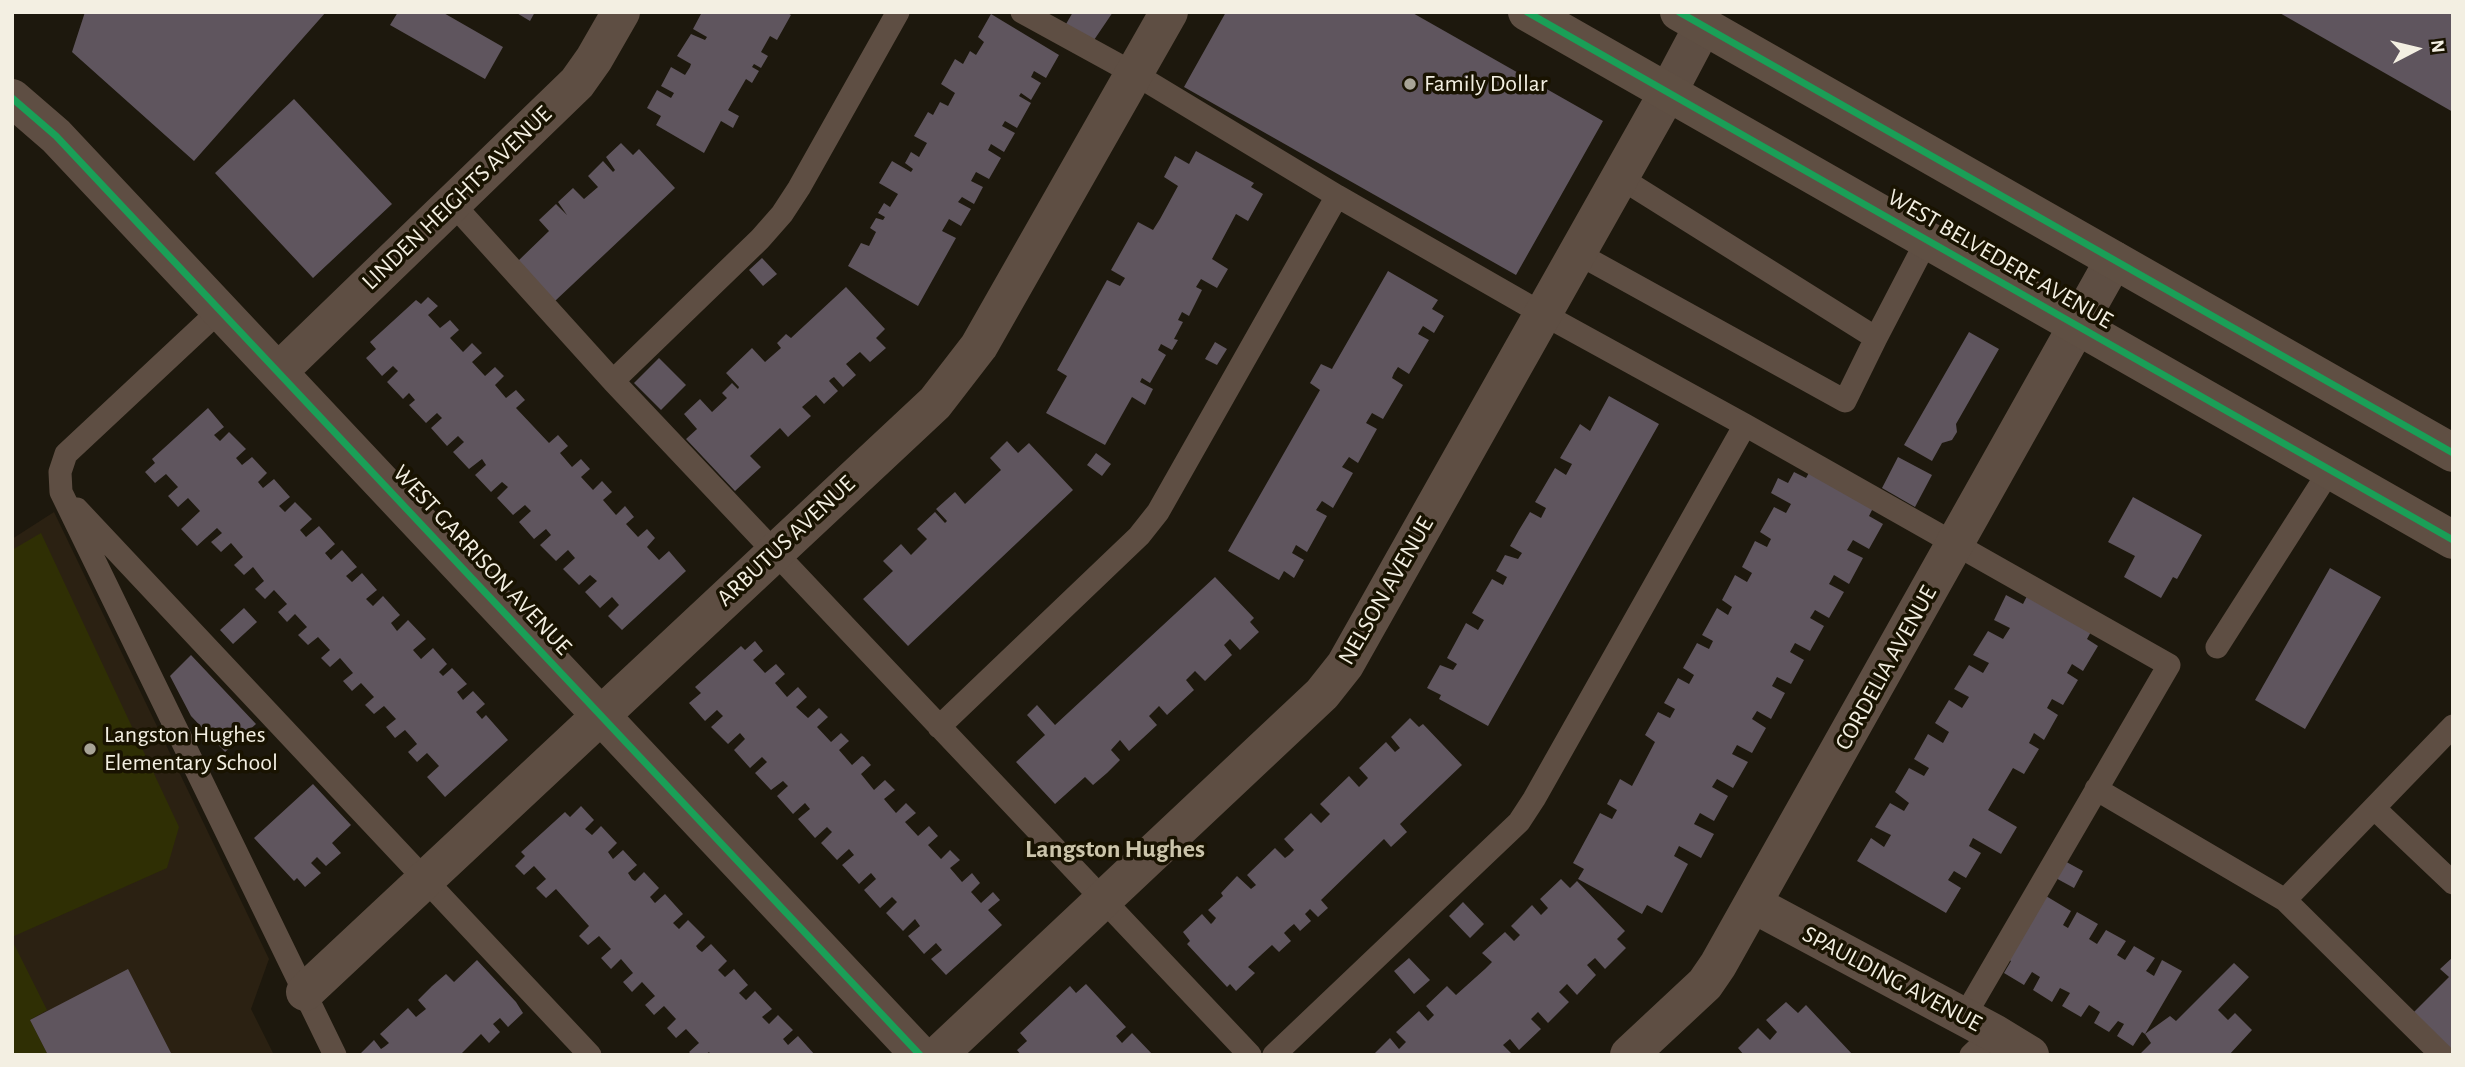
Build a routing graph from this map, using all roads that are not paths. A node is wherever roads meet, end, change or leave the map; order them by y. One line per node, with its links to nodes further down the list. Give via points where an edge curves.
1 (621, 12): 12 (street, LINDEN HEIGHTS AVENUE, via 577,83)
2 (898, 12): 21 (lane, via 782,214)
3 (1022, 12): 7 (lane)
4 (1169, 12): 7 (street, ARBUTUS AVENUE)
5 (1527, 12): 8 (main road, WEST BELVEDERE AVENUE)
6 (1691, 19): 8 (street, NELSON AVENUE); 15 (main road)
7 (1135, 74): 11 (lane); 28 (street, ARBUTUS AVENUE, via 959,374 935,403)
8 (1668, 92): 10 (street, NELSON AVENUE); 13 (main road, WEST BELVEDERE AVENUE)
9 (12, 97): 16 (street, WEST GARRISON AVENUE, via 57,136)
10 (1619, 177): 14 (street, NELSON AVENUE); 19 (lane)
11 (1337, 196): 17 (lane); 32 (lane, via 1158,512 1139,536)
12 (453, 204): 20 (street, LINDEN HEIGHTS AVENUE); 21 (lane)
13 (1927, 240): 18 (main road, WEST BELVEDERE AVENUE); 19 (lane)
14 (1577, 253): 17 (street, NELSON AVENUE); 19 (lane, via 1845,401)
15 (2114, 260): 18 (street, CORDELIA AVENUE); 23 (main road)
16 (219, 311): 20 (street, WEST GARRISON AVENUE); 25 (lane, via 66,454 60,472)
17 (1543, 314): 22 (lane); 37 (street, NELSON AVENUE, via 1345,665 1322,694)
18 (2078, 326): 24 (main road, WEST BELVEDERE AVENUE); 27 (street, CORDELIA AVENUE)
19 (1876, 338)
20 (278, 372): 30 (street, WEST GARRISON AVENUE)
21 (613, 381): 28 (lane)
22 (1745, 425): 27 (lane); 47 (lane, via 1518,822)
23 (2453, 453)
24 (2330, 470): 26 (main road, WEST BELVEDERE AVENUE); 29 (lane)
25 (61, 492): 35 (lane); 40 (lane)
26 (2453, 540)
27 (1956, 544): 33 (lane, via 2169,664); 39 (street, CORDELIA AVENUE)
28 (774, 552): 30 (street, ARBUTUS AVENUE); 32 (lane)
29 (2217, 647)
30 (601, 715): 35 (street, ARBUTUS AVENUE); 44 (street, WEST GARRISON AVENUE)
31 (2453, 726): 34 (lane)
32 (939, 727): 37 (lane)
33 (2096, 789): 38 (lane); 41 (lane)
34 (2374, 808): 36 (lane); 38 (lane)
35 (424, 881): 40 (street, ARBUTUS AVENUE); 43 (lane)
36 (2453, 883)
37 (1105, 900): 45 (street, NELSON AVENUE); 46 (lane)
38 (2285, 900): 50 (lane)
39 (1753, 904): 41 (street, SPAULDING AVENUE); 48 (street, CORDELIA AVENUE, via 1705,984)
40 (305, 992): 42 (lane)
41 (1976, 1035): 49 (street, SPAULDING AVENUE)
42 (335, 1055)
43 (590, 1055)
44 (920, 1055)
45 (938, 1055)
46 (1250, 1055)
47 (1274, 1055)
48 (1629, 1055)
49 (2030, 1055)
50 (2442, 1055)

